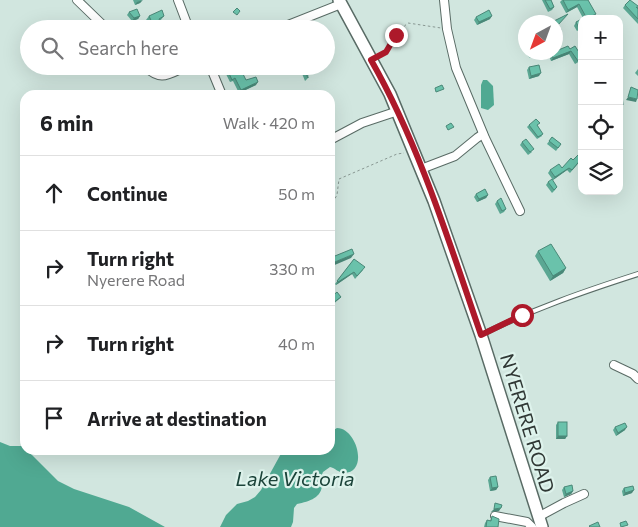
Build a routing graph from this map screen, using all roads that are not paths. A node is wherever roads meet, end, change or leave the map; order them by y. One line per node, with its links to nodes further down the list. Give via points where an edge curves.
1 (78, 0): 5 (street)
2 (178, 0): 6 (street)
3 (444, 0): 11 (street, via 456,68)
4 (340, 2): 7 (street); 10 (main road, NYERERE ROAD)
5 (97, 20)
6 (186, 20)
7 (299, 20)
8 (214, 75): 9 (street)
9 (220, 90)
10 (398, 111): 12 (street, via 362,123); 13 (main road, NYERERE ROAD)
11 (483, 134): 13 (street, via 455,156); 14 (street)
12 (335, 137)
13 (421, 169): 18 (main road, NYERERE ROAD)
14 (520, 211)
15 (638, 274): 16 (lane)
16 (632, 276): 17 (lane); 18 (lane, via 522,315)
17 (638, 280)
18 (481, 335): 23 (main road, NYERERE ROAD)
19 (614, 365): 20 (street)
20 (638, 378)
21 (584, 494): 23 (street, via 564,503)
22 (495, 516): 24 (street, via 527,522)
23 (540, 522)
24 (532, 527)

